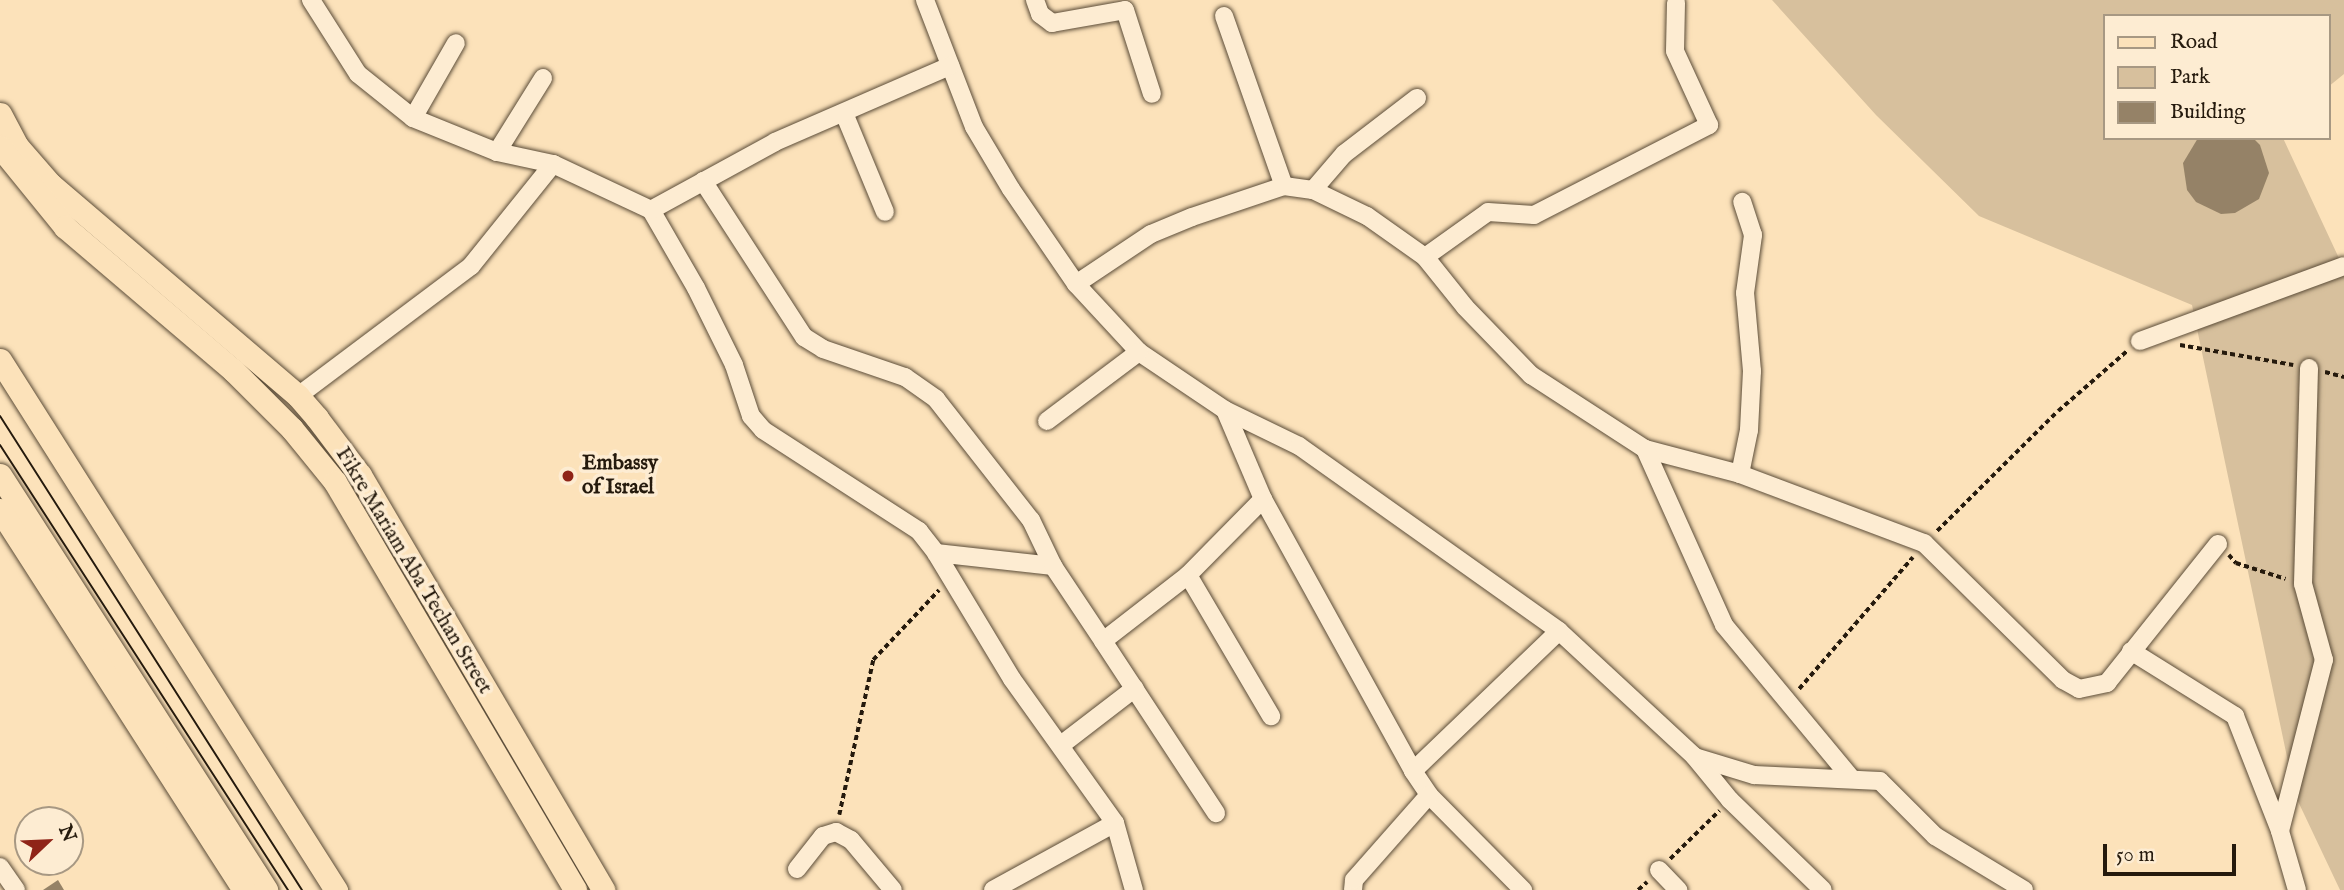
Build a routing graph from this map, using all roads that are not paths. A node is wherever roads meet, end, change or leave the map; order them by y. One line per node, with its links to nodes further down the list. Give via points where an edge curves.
1 (312, 0): 13 (street, via 358,74)
2 (925, 0): 7 (street)
3 (1035, 0): 9 (street, via 1040,14 1052,23 1125,10)
4 (1676, 3): 23 (street, via 1675,51 1709,125 1534,215 1488,212)
5 (1224, 16): 18 (street)
6 (456, 43): 13 (street)
7 (950, 66): 11 (street); 25 (street, via 991,158)
8 (542, 78): 15 (street)
9 (1152, 94)
10 (1417, 98): 19 (street, via 1344,154)
11 (844, 113): 17 (street, via 775,142); 22 (street)
12 (0, 114): 30 (main road, Fikre Mariam Aba Techan Street, via 17,146 50,184)
13 (412, 118): 15 (street)
14 (0, 147): 34 (main road, Fikre Mariam Aba Techan Street, via 65,227 233,370)
15 (497, 152): 16 (street)
16 (553, 164): 21 (street); 30 (street, via 471,266)
17 (703, 181): 21 (street); 42 (street, via 804,337 923,386 1002,479 1031,520)
18 (1284, 186): 19 (street); 25 (street, via 1151,234)
19 (1313, 190): 23 (street, via 1367,216)
20 (1742, 202): 36 (street, via 1753,235 1745,293 1752,371 1749,429)
21 (651, 210): 41 (street, via 711,317 751,416 763,430 919,531)
22 (886, 212)
23 (1425, 257): 35 (street, via 1465,307 1531,375)
24 (2344, 265): 26 (street)
25 (1076, 284): 27 (street)
26 (2140, 341)
27 (1139, 352): 31 (street); 33 (street)
28 (0, 360): 65 (main road)
29 (2309, 368): 58 (street, via 2303,584 2324,660)
30 (298, 396): 32 (main road, Fikre Mariam Aba Techan Street)
31 (1225, 410): 38 (street); 44 (street, via 1299,446)
32 (317, 418): 34 (main road); 51 (main road, Fikre Mariam Aba Techan Street, via 360,475)
33 (1047, 421)
34 (296, 434): 54 (main road, Fikre Mariam Aba Techan Street, via 360,520)
35 (1645, 449): 36 (street); 53 (street, via 1724,625)
36 (1740, 474): 46 (street, via 1924,543 2063,680 2079,689 2107,683)
37 (0, 475): 64 (main road)
38 (1263, 499): 43 (street); 52 (street)
39 (0, 510): 63 (main road)
40 (2218, 544): 46 (street)
41 (936, 553): 42 (street); 49 (street)
42 (1054, 566): 45 (street)
43 (1188, 575): 45 (street); 48 (street)
44 (1559, 631): 50 (street); 52 (street)
45 (1103, 641): 47 (street)
46 (2132, 651): 58 (street, via 2235,716)
47 (1135, 688): 49 (street); 56 (street)
48 (1271, 716)
49 (1060, 745): 57 (street)
50 (1694, 756): 53 (street, via 1754,775); 74 (street, via 1730,800)
51 (531, 767): 54 (main road); 67 (main road, Fikre Mariam Aba Techan Street)
52 (1413, 771): 55 (street)
53 (1851, 778): 75 (street, via 1880,781 1936,836)
54 (509, 780): 66 (main road, Fikre Mariam Aba Techan Street)
55 (1429, 795): 71 (street, via 1354,880); 72 (street)
56 (1216, 813)
57 (1115, 823): 69 (street); 70 (street)
58 (2280, 831): 76 (street)
59 (0, 867): 62 (street)
60 (797, 869): 68 (street, via 824,836 836,832 851,840)
61 (1659, 870): 73 (street)
62 (16, 890)
63 (244, 890)
64 (266, 890)
65 (336, 890)
66 (575, 890)
67 (603, 890)
68 (893, 890)
69 (993, 890)
70 (1134, 890)
71 (1353, 890)
72 (1523, 890)
73 (1678, 890)
74 (1823, 890)
75 (2024, 890)
76 (2297, 890)

